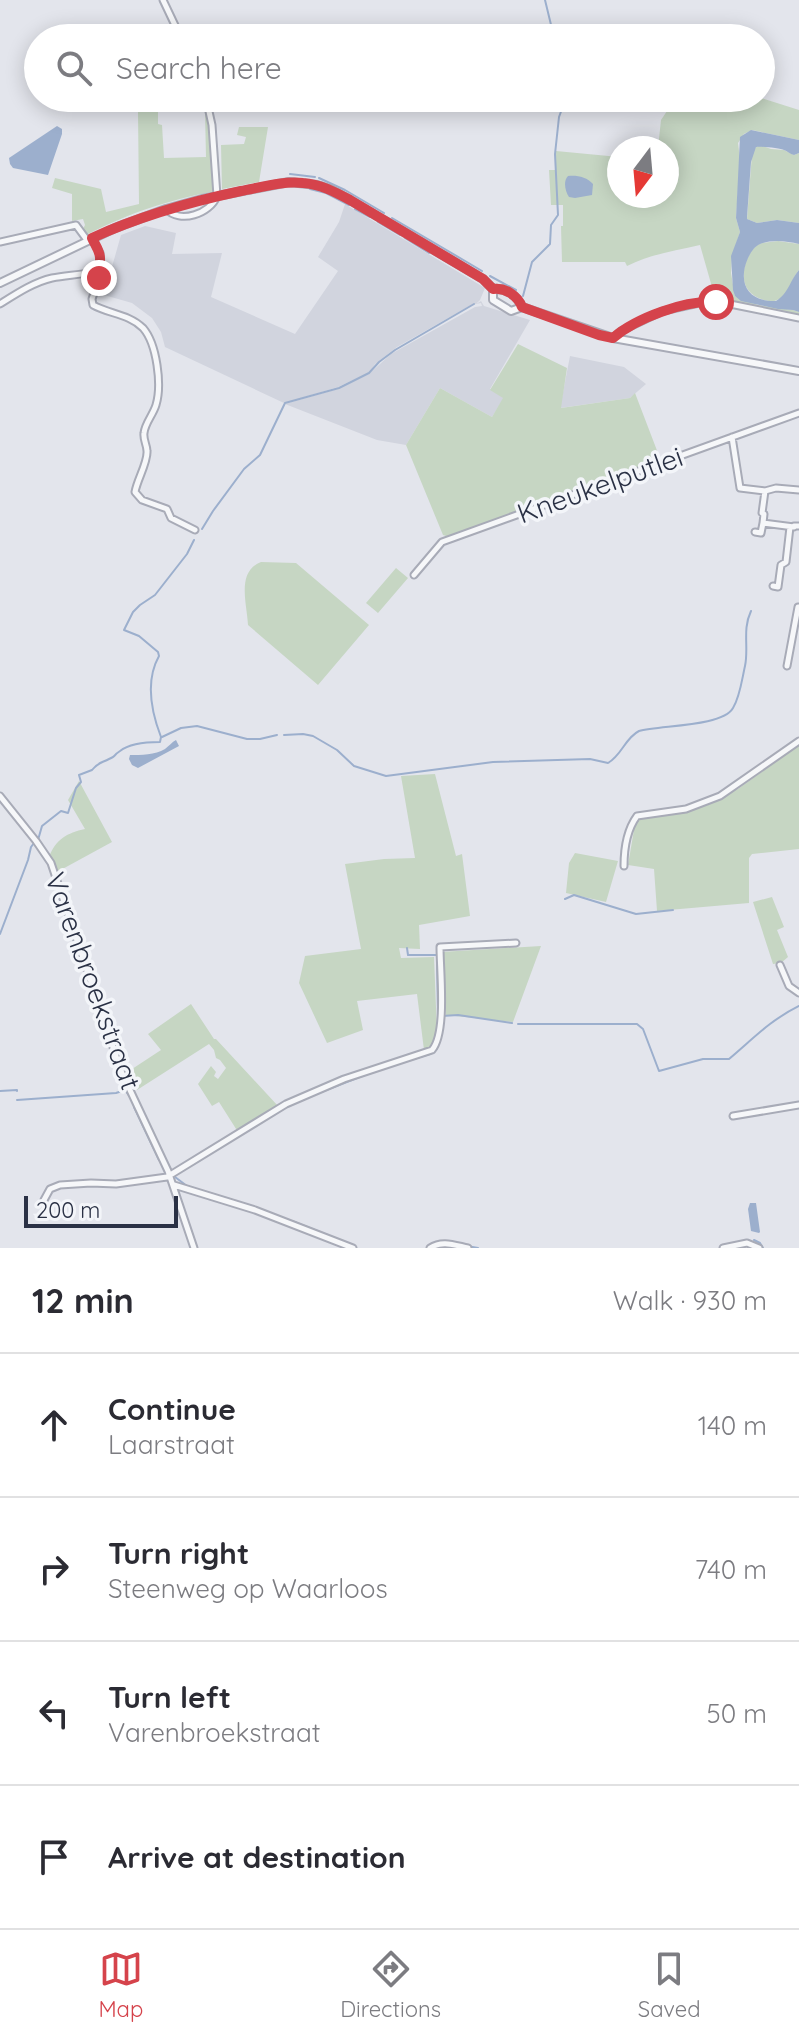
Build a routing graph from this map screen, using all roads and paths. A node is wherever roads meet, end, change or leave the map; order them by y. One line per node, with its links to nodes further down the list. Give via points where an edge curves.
1 (163, 0): 2 (street)
2 (174, 24)
3 (209, 112): 4 (street)
4 (217, 196): 5 (street); 5 (street, via 203,212 182,217); 10 (street, via 289,182 330,189)
5 (166, 209): 6 (street)
6 (90, 239): 7 (street, via 76,225); 8 (street, via 100,253); 9 (street)
7 (0, 242)
8 (97, 271): 11 (street, via 50,278); 23 (street, via 93,305 133,320 144,329 155,354 158,397 145,428 148,452 135,492)
9 (0, 283)
10 (493, 289): 12 (street, via 516,297); 12 (street, via 498,305 511,311)
11 (0, 304)
12 (522, 307): 14 (street)
13 (799, 318): 14 (street, via 699,303 663,311)
14 (613, 338): 15 (street)
15 (799, 371)
16 (799, 413): 17 (street, Kneukelputlei)
17 (732, 437): 19 (street, via 740,488); 25 (street, Kneukelputlei, via 442,542)
18 (799, 490): 19 (street)
19 (765, 491): 20 (street)
20 (763, 523): 22 (street); 24 (street, via 761,533)
21 (799, 526): 22 (street)
22 (790, 527): 26 (street, via 786,562 778,587)
23 (195, 530)
24 (755, 532)
25 (414, 575)
26 (773, 586)
27 (799, 607): 28 (street)
28 (787, 666)
29 (799, 741): 31 (street, via 720,796 686,809 637,816 629,829)
30 (0, 796): 37 (street, Varenbroekstraat, via 51,863 121,1071)
31 (624, 866)
32 (516, 943): 37 (street, via 440,947 439,1033 432,1050 286,1104)
33 (780, 965): 34 (street, via 789,986)
34 (799, 993)
35 (799, 1105): 36 (street)
36 (733, 1116)
37 (170, 1176): 38 (street, Varenbroekstraat); 39 (street, via 60,1185)
38 (173, 1185): 40 (street, Varenbroekstraat); 41 (street)
39 (44, 1200)
40 (194, 1248)
41 (353, 1248)
42 (430, 1248): 43 (street, via 445,1243)
43 (468, 1248)
44 (723, 1248): 45 (street, via 747,1243)
45 (759, 1248)

